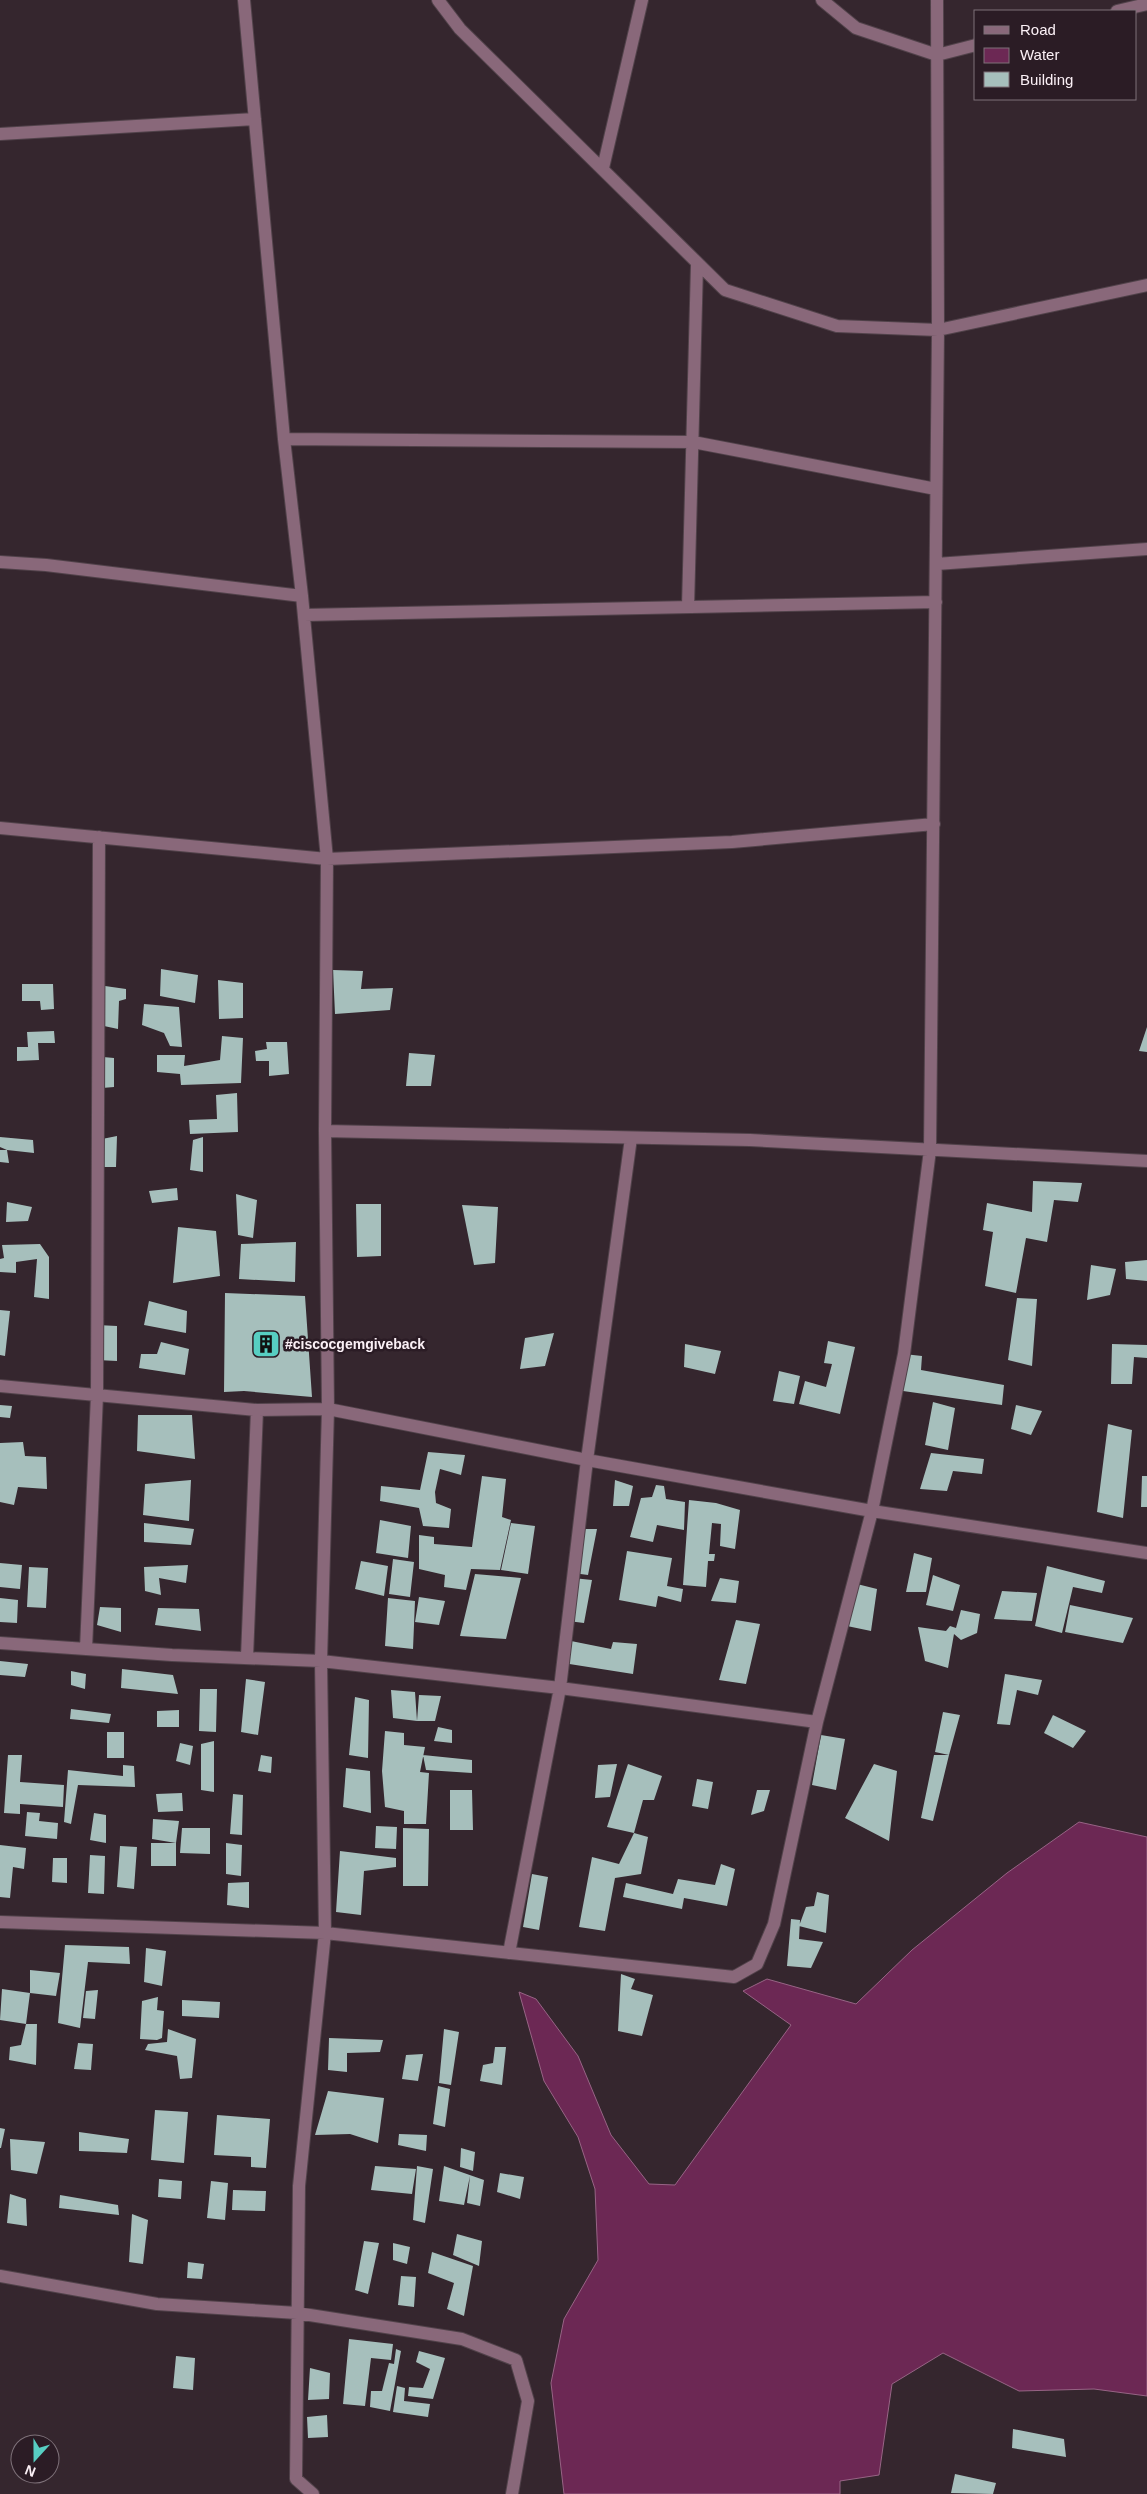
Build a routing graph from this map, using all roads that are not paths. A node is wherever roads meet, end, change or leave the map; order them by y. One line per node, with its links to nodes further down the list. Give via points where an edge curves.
1 (244, 0): 10 (street)
2 (438, 0): 12 (street, via 460,29)
3 (642, 0): 12 (street)
4 (822, 0): 9 (street, via 856,28)
5 (937, 0): 9 (street)
6 (1147, 4): 7 (street)
7 (1121, 10)
8 (974, 45): 9 (street)
9 (937, 54): 15 (street)
10 (255, 119): 11 (street); 16 (street)
11 (0, 134)
12 (603, 168): 13 (street)
13 (697, 265): 15 (street, via 725,290 837,326); 17 (street)
14 (1147, 285): 15 (street)
15 (938, 330): 18 (street)
16 (284, 439): 17 (street); 22 (street)
17 (693, 442): 18 (street); 24 (street)
18 (936, 490): 21 (street)
19 (1147, 549): 21 (street)
20 (0, 562): 22 (street)
21 (936, 564): 23 (street)
22 (302, 596): 25 (street)
23 (936, 602): 24 (street); 26 (street)
24 (688, 607): 25 (street)
25 (304, 615): 29 (street)
26 (934, 824): 29 (street, via 732,842); 32 (street)
27 (0, 828): 28 (street)
28 (98, 837): 29 (street); 35 (street)
29 (327, 859): 30 (street)
30 (325, 1131): 31 (street); 36 (street)
31 (631, 1138): 32 (street, via 750,1140); 38 (street)
32 (930, 1150): 33 (street); 39 (street, via 909,1330)
33 (1147, 1161)
34 (0, 1386): 35 (street)
35 (97, 1395): 37 (street); 42 (street)
36 (328, 1409): 37 (street); 38 (street); 44 (street)
37 (257, 1410): 43 (street)
38 (587, 1460): 39 (street); 45 (street)
39 (872, 1511): 40 (street); 46 (street)
40 (1147, 1553)
41 (0, 1643): 42 (street)
42 (86, 1649): 43 (street)
43 (247, 1657): 44 (street)
44 (321, 1660): 45 (street); 48 (street)
45 (560, 1688): 46 (street); 49 (street)
46 (817, 1722): 49 (street, via 774,1924 757,1964 734,1977)
47 (0, 1922): 48 (street)
48 (325, 1933): 49 (street); 51 (street, via 299,2186)
49 (509, 1953)
50 (0, 2276): 51 (street, via 157,2304)
51 (297, 2313): 52 (street, via 296,2479); 53 (street, via 462,2339 516,2360 528,2401)
52 (313, 2494)
53 (512, 2494)

